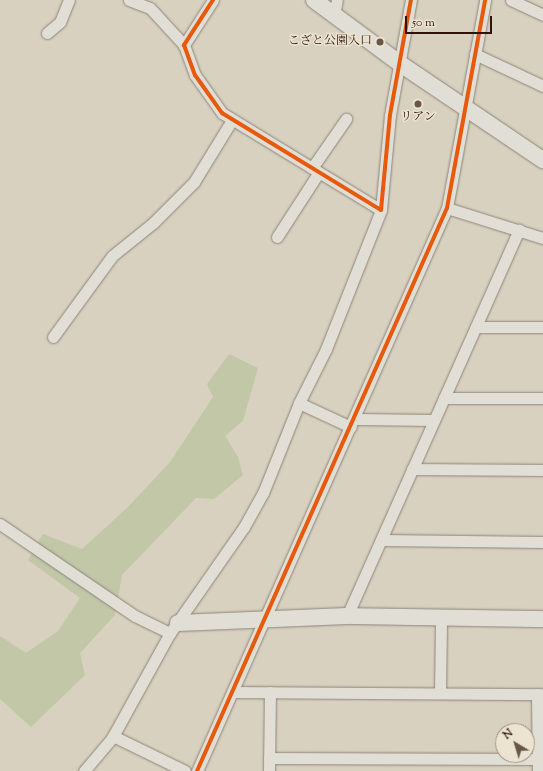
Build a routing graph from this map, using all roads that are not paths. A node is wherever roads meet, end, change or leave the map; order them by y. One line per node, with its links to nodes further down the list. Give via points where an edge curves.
1 (69, 0): 10 (street, via 60,22)
2 (129, 0): 11 (street, via 150,8)
3 (213, 0): 11 (street)
4 (314, 0): 8 (street)
5 (411, 0): 13 (street)
6 (485, 0): 12 (street)
7 (511, 0): 9 (street)
8 (336, 7): 13 (street)
9 (543, 15)
10 (47, 33)
11 (184, 45): 17 (street, via 195,75 222,113)
12 (475, 54): 14 (street); 15 (street)
13 (399, 63): 15 (street); 21 (street, via 390,115)
14 (543, 86)
15 (465, 108): 18 (street); 20 (street)
16 (346, 119): 19 (street)
17 (232, 120): 19 (street); 27 (street, via 194,182 153,223 112,256)
18 (543, 160)
19 (315, 170): 21 (street); 23 (street)
20 (447, 208): 22 (street); 32 (street)
21 (381, 210): 30 (street, via 326,349)
22 (519, 230): 24 (street); 25 (street)
23 (277, 237)
24 (543, 238)
25 (476, 327): 26 (street); 28 (street)
26 (543, 327)
27 (53, 337)
28 (444, 398): 29 (street); 31 (street)
29 (543, 398)
30 (299, 403): 32 (street); 42 (street, via 263,493 244,528)
31 (434, 420): 32 (street); 33 (street)
32 (353, 423): 41 (street)
33 (412, 469): 34 (street); 36 (street)
34 (543, 470)
35 (0, 524): 42 (street, via 136,616)
36 (380, 540): 37 (street); 38 (street)
37 (543, 542)
38 (347, 616): 39 (street); 41 (street)
39 (441, 618): 40 (street); 45 (street)
40 (543, 619)
41 (264, 620): 42 (street); 43 (street)
42 (174, 628): 47 (street)
43 (234, 692): 44 (street); 52 (street)
44 (270, 692): 45 (street); 48 (street)
45 (440, 694): 46 (street)
46 (540, 694): 49 (street)
47 (113, 736): 50 (street); 51 (street)
48 (269, 758): 49 (street); 53 (street)
49 (538, 759): 54 (street)
50 (84, 771)
51 (185, 771)
52 (197, 771)
53 (269, 771)
54 (538, 771)

